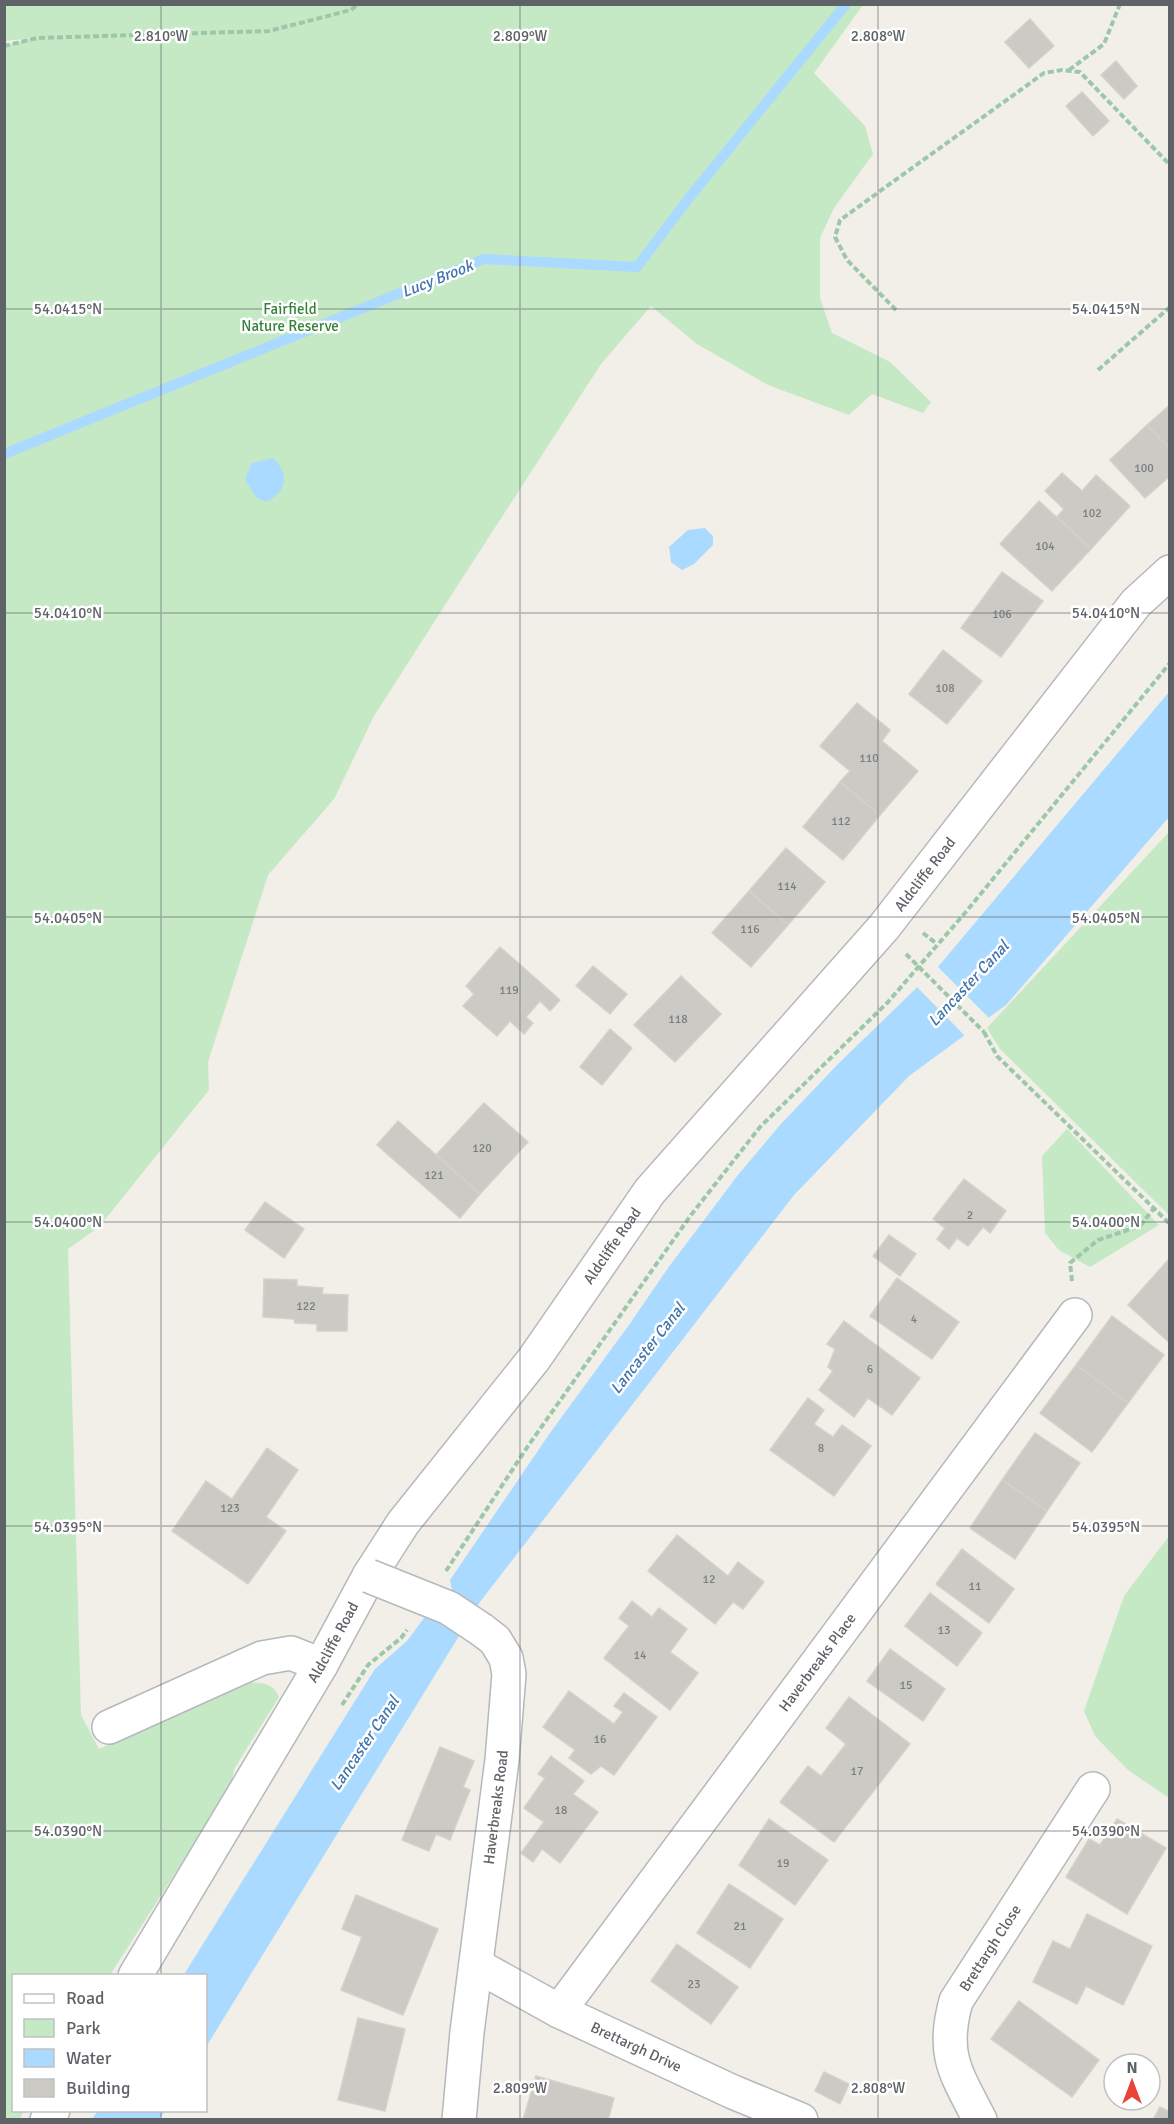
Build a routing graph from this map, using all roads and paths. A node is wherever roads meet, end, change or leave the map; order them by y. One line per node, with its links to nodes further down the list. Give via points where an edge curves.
1 (358, 4): 3 (path, via 351,10 269,31 37,38)
2 (1120, 4): 4 (path, via 1104,44)
3 (4, 46)
4 (1069, 70): 5 (path, via 1080,72); 7 (path, via 1044,74 840,220 835,237 847,260)
5 (1170, 165)
6 (1170, 307): 8 (path)
7 (896, 310)
8 (1098, 370)
9 (1170, 572): 17 (street, Aldcliffe Road, via 1136,603 884,927 650,1191 534,1359 403,1523)
10 (1170, 663): 12 (path)
11 (923, 933): 12 (path)
12 (937, 944): 18 (path, via 888,1002 760,1128 691,1215 528,1446)
13 (906, 954): 14 (path, bridge, via 984,1032 997,1056)
14 (1154, 1208): 15 (path); 16 (path, via 1140,1226 1098,1239 1070,1263)
15 (1170, 1224)
16 (1075, 1315): 26 (street, Haverbreaks Place)
17 (369, 1576): 20 (street, Aldcliffe Road); 24 (street, Haverbreaks Road, bridge, via 450,1608 495,1640 506,1658 509,1674 502,1760)
18 (440, 1580)
19 (408, 1628): 21 (path, via 368,1665)
20 (321, 1665): 22 (street, via 291,1653 262,1658); 25 (street, Aldcliffe Road)
21 (336, 1713)
22 (109, 1727)
23 (1093, 1789): 29 (street, Brettargh Close, via 956,2001 950,2052 956,2076)
24 (476, 1965): 26 (street, Brettargh Drive); 27 (street, Haverbreaks Road)
25 (136, 1974)
26 (559, 2011): 28 (street, Brettargh Drive)
27 (459, 2120)
28 (801, 2120)
29 (980, 2120)

